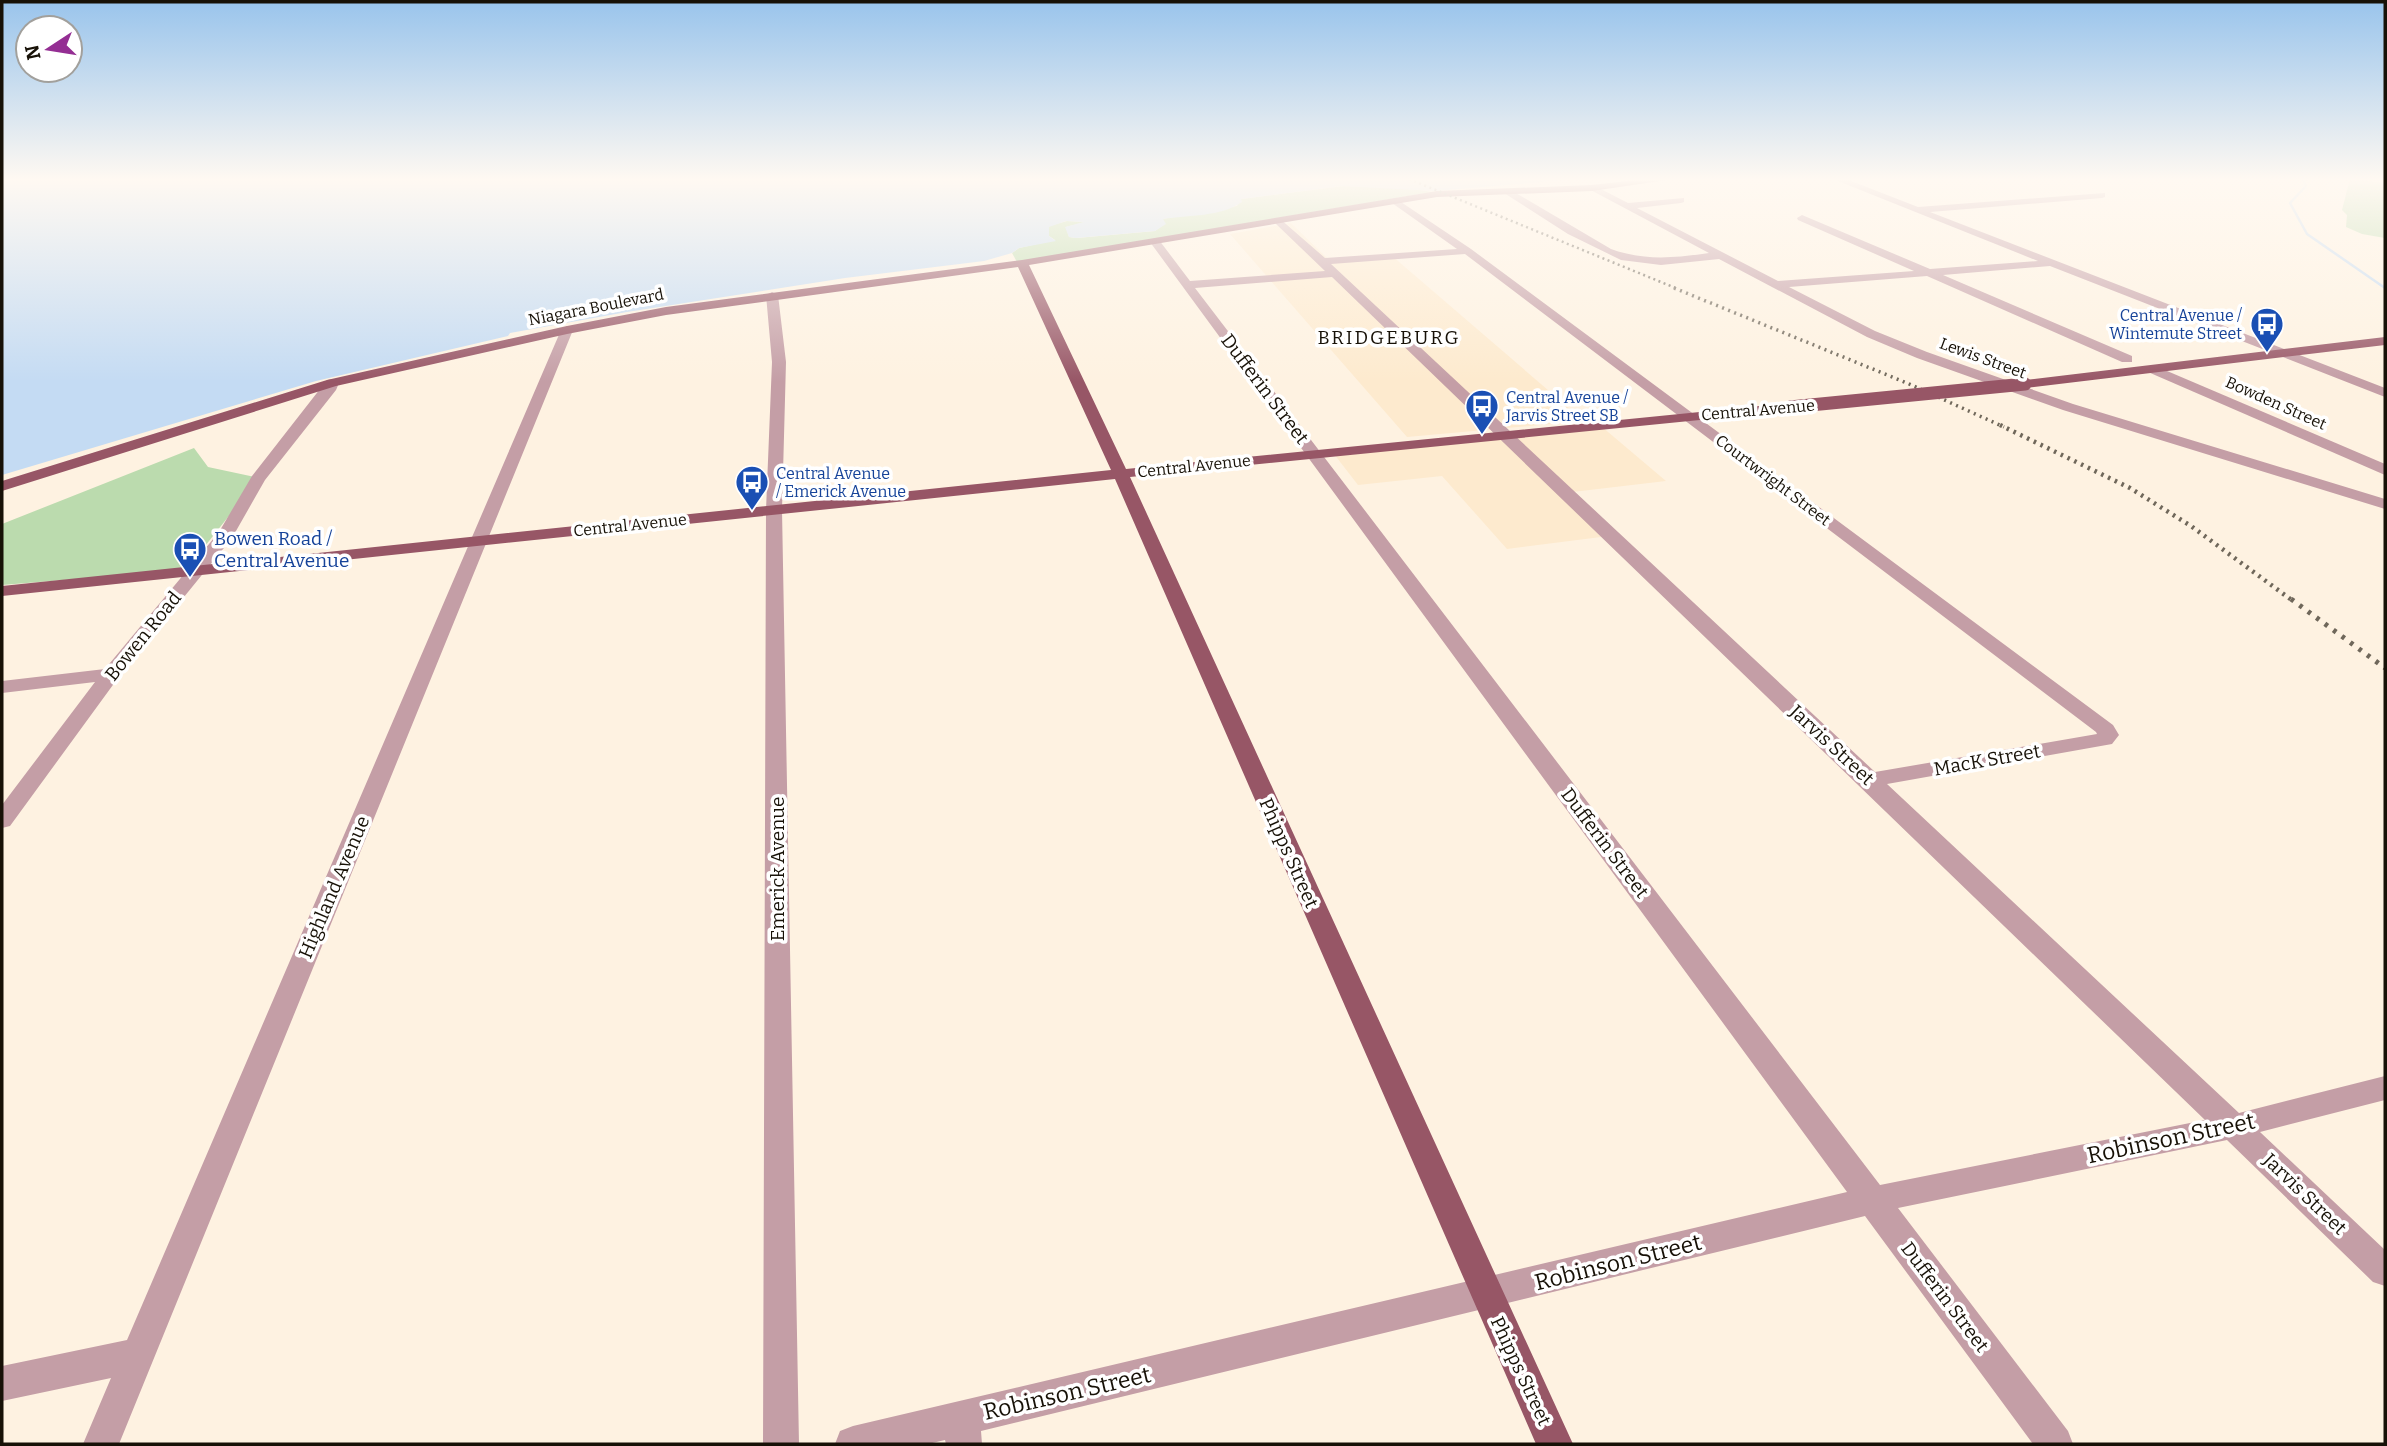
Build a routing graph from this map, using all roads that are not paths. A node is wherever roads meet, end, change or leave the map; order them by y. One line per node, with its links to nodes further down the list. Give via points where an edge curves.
1 (1127, 246): 12 (main road, Niagara Boulevard)
2 (1158, 246): 17 (street, Dufferin Street)
3 (1305, 246): 11 (street, Jarvis Street)
4 (1461, 246): 9 (street, Courtwright Street)
5 (1599, 246): 10 (street, via 1631,259 1655,261)
6 (1704, 246): 10 (street, Lewis Street)
7 (1869, 246): 15 (street)
8 (2007, 246): 13 (street)
9 (1468, 251): 11 (street); 26 (street, Courtwright Street)
10 (1722, 256): 16 (street, Lewis Street)
11 (1321, 262): 14 (street, Jarvis Street)
12 (1022, 263): 18 (main road, Niagara Boulevard); 30 (main road, Phipps Street)
13 (2052, 264): 15 (street); 21 (street)
14 (1333, 274): 17 (street); 27 (street, Jarvis Street)
15 (1934, 274): 16 (street); 22 (street)
16 (1779, 284): 32 (street, Lewis Street, via 1871,334 1922,355 2068,407)
17 (1187, 285): 28 (street, Dufferin Street)
18 (772, 295): 19 (main road, Niagara Boulevard); 33 (street, Emerick Avenue, via 779,362)
19 (567, 330): 24 (main road, Niagara Boulevard); 34 (street, Highland Avenue)
20 (2385, 341): 21 (main road, Central Avenue)
21 (2282, 352): 23 (main road, Central Avenue); 25 (street)
22 (2127, 359)
23 (2153, 369): 26 (main road, Central Avenue, bridge); 29 (street, Bowden Street)
24 (332, 383): 31 (main road, Niagara Boulevard); 35 (street, Bowen Road, via 258,479 226,534)
25 (2385, 393)
26 (1688, 416): 27 (main road, Central Avenue); 39 (street, Courtwright Street, via 2106,729)
27 (1501, 434): 28 (main road, Central Avenue); 40 (street, Jarvis Street)
28 (1314, 453): 30 (main road, Central Avenue); 44 (street, Dufferin Street)
29 (2385, 470)
30 (1121, 474): 33 (main road, Central Avenue); 46 (main road, Phipps Street)
31 (2, 486)
32 (2385, 504)
33 (774, 510): 34 (main road, Central Avenue); 51 (street, Emerick Avenue)
34 (480, 541): 35 (main road, Central Avenue); 47 (street, Highland Avenue)
35 (196, 572): 36 (main road, Central Avenue); 37 (street, Bowen Road)
36 (2, 591)
37 (111, 674): 38 (street); 41 (street, Bowen Road)
38 (2, 687)
39 (2104, 739): 40 (street, MacK Street)
40 (1870, 780): 43 (street, Jarvis Street)
41 (2, 821)
42 (2385, 1088): 43 (street, Robinson Street)
43 (2235, 1126): 44 (street, Robinson Street); 45 (street, Jarvis Street)
44 (1872, 1200): 46 (street, Robinson Street); 54 (street, Dufferin Street)
45 (2385, 1271)
46 (1485, 1294): 49 (street, Robinson Street); 53 (main road, Phipps Street)
47 (138, 1355): 48 (street); 50 (street, Highland Avenue)
48 (2, 1383)
49 (963, 1431): 52 (street, Robinson Street)
50 (101, 1444)
51 (781, 1444)
52 (853, 1444)
53 (1555, 1444)
54 (2055, 1444)

